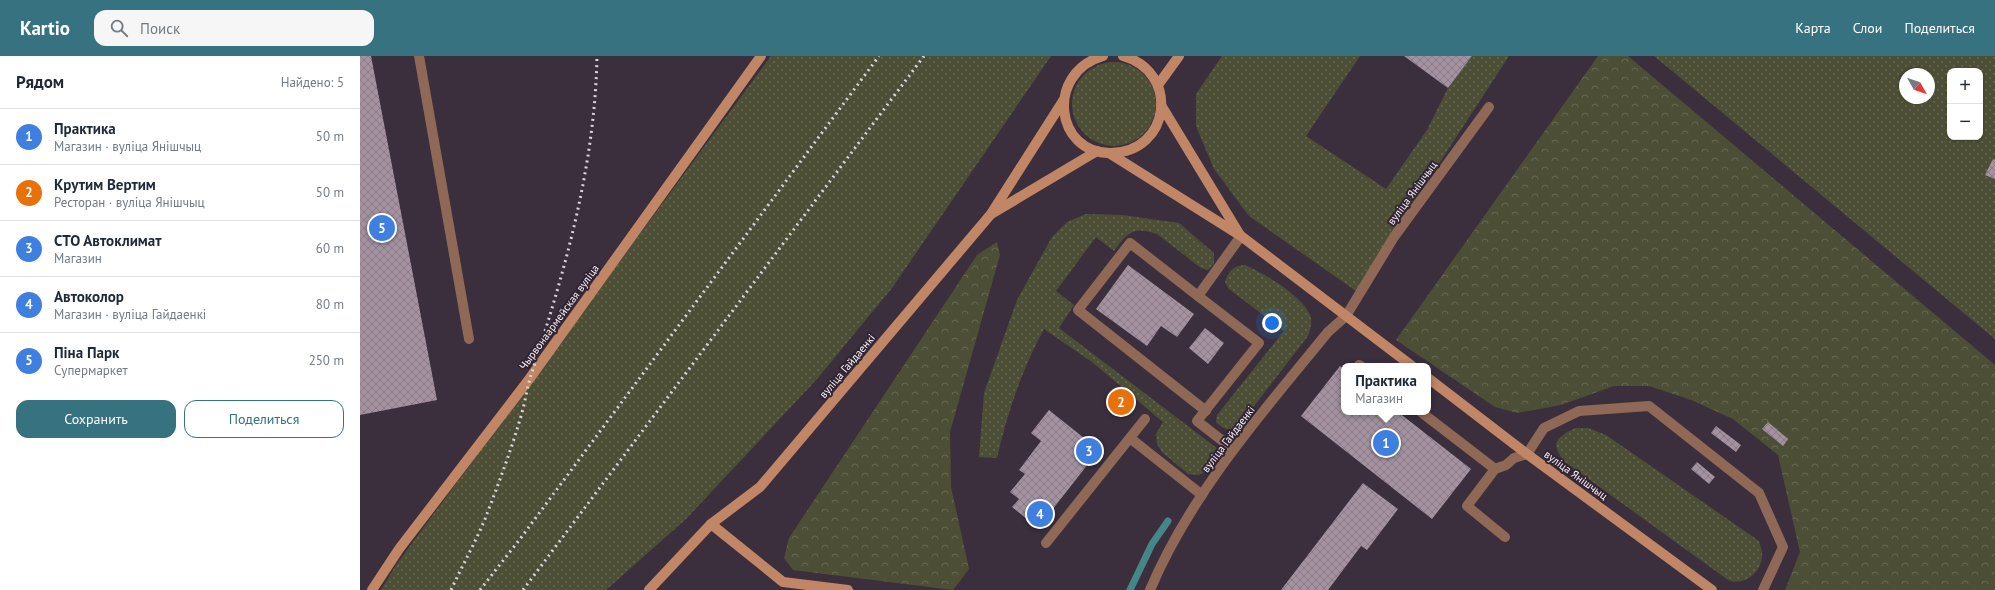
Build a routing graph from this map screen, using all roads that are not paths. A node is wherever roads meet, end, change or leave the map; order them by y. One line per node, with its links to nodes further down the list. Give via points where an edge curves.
1 (419, 56): 18 (lane)
2 (761, 56): 32 (street, Чырвонаармейская вуліца, via 530,378 399,549)
3 (1091, 56): 7 (street)
4 (1103, 56): 7 (street)
5 (1123, 56): 8 (street, via 1143,65)
6 (1180, 56): 8 (street)
7 (1081, 66): 9 (street, via 1072,76)
8 (1158, 85): 10 (street)
9 (1063, 101): 12 (street, via 1069,127 1076,137); 14 (street, вуліца Гайдаенкі)
10 (1162, 105): 13 (street, via 1158,122 1144,142 1127,151); 15 (street)
11 (1489, 107): 17 (lane, вуліца Янішчыц, via 1394,237)
12 (1097, 151): 13 (street); 14 (street, вуліца Гайдаенкі)
13 (1109, 153): 15 (street)
14 (991, 214): 29 (street, вуліца Гайдаенкі, via 760,487)
15 (1241, 236): 16 (lane); 17 (street)
16 (1198, 296): 21 (lane, via 1259,343); 21 (lane, via 1130,243 1078,310)
17 (1346, 316): 19 (street); 25 (lane, вуліца Гайдаенкі, via 1328,332)
18 (469, 339)
19 (1408, 363)
20 (1431, 380): 26 (street, вуліца Янішчыц)
21 (1206, 411): 25 (lane, via 1197,421)
22 (1425, 415): 27 (lane)
23 (1145, 419): 24 (lane)
24 (1130, 438): 28 (lane); 31 (lane)
25 (1233, 449): 28 (lane, вуліца Гайдаенкі)
26 (1527, 454): 27 (lane); 36 (street, вуліца Янішчыц); 37 (lane, via 1544,428 1579,411 1650,406 1759,492 1783,547)
27 (1495, 469): 30 (lane, via 1467,506)
28 (1202, 495): 35 (lane, вуліца Гайдаенкі, via 1163,559)
29 (711, 524): 33 (street, вуліца Гайдаенкі); 34 (street, via 783,582)
30 (1505, 537)
31 (1046, 543)
32 (372, 590)
33 (649, 590)
34 (848, 590)
35 (1150, 590)
36 (1712, 590)
37 (1763, 590)

